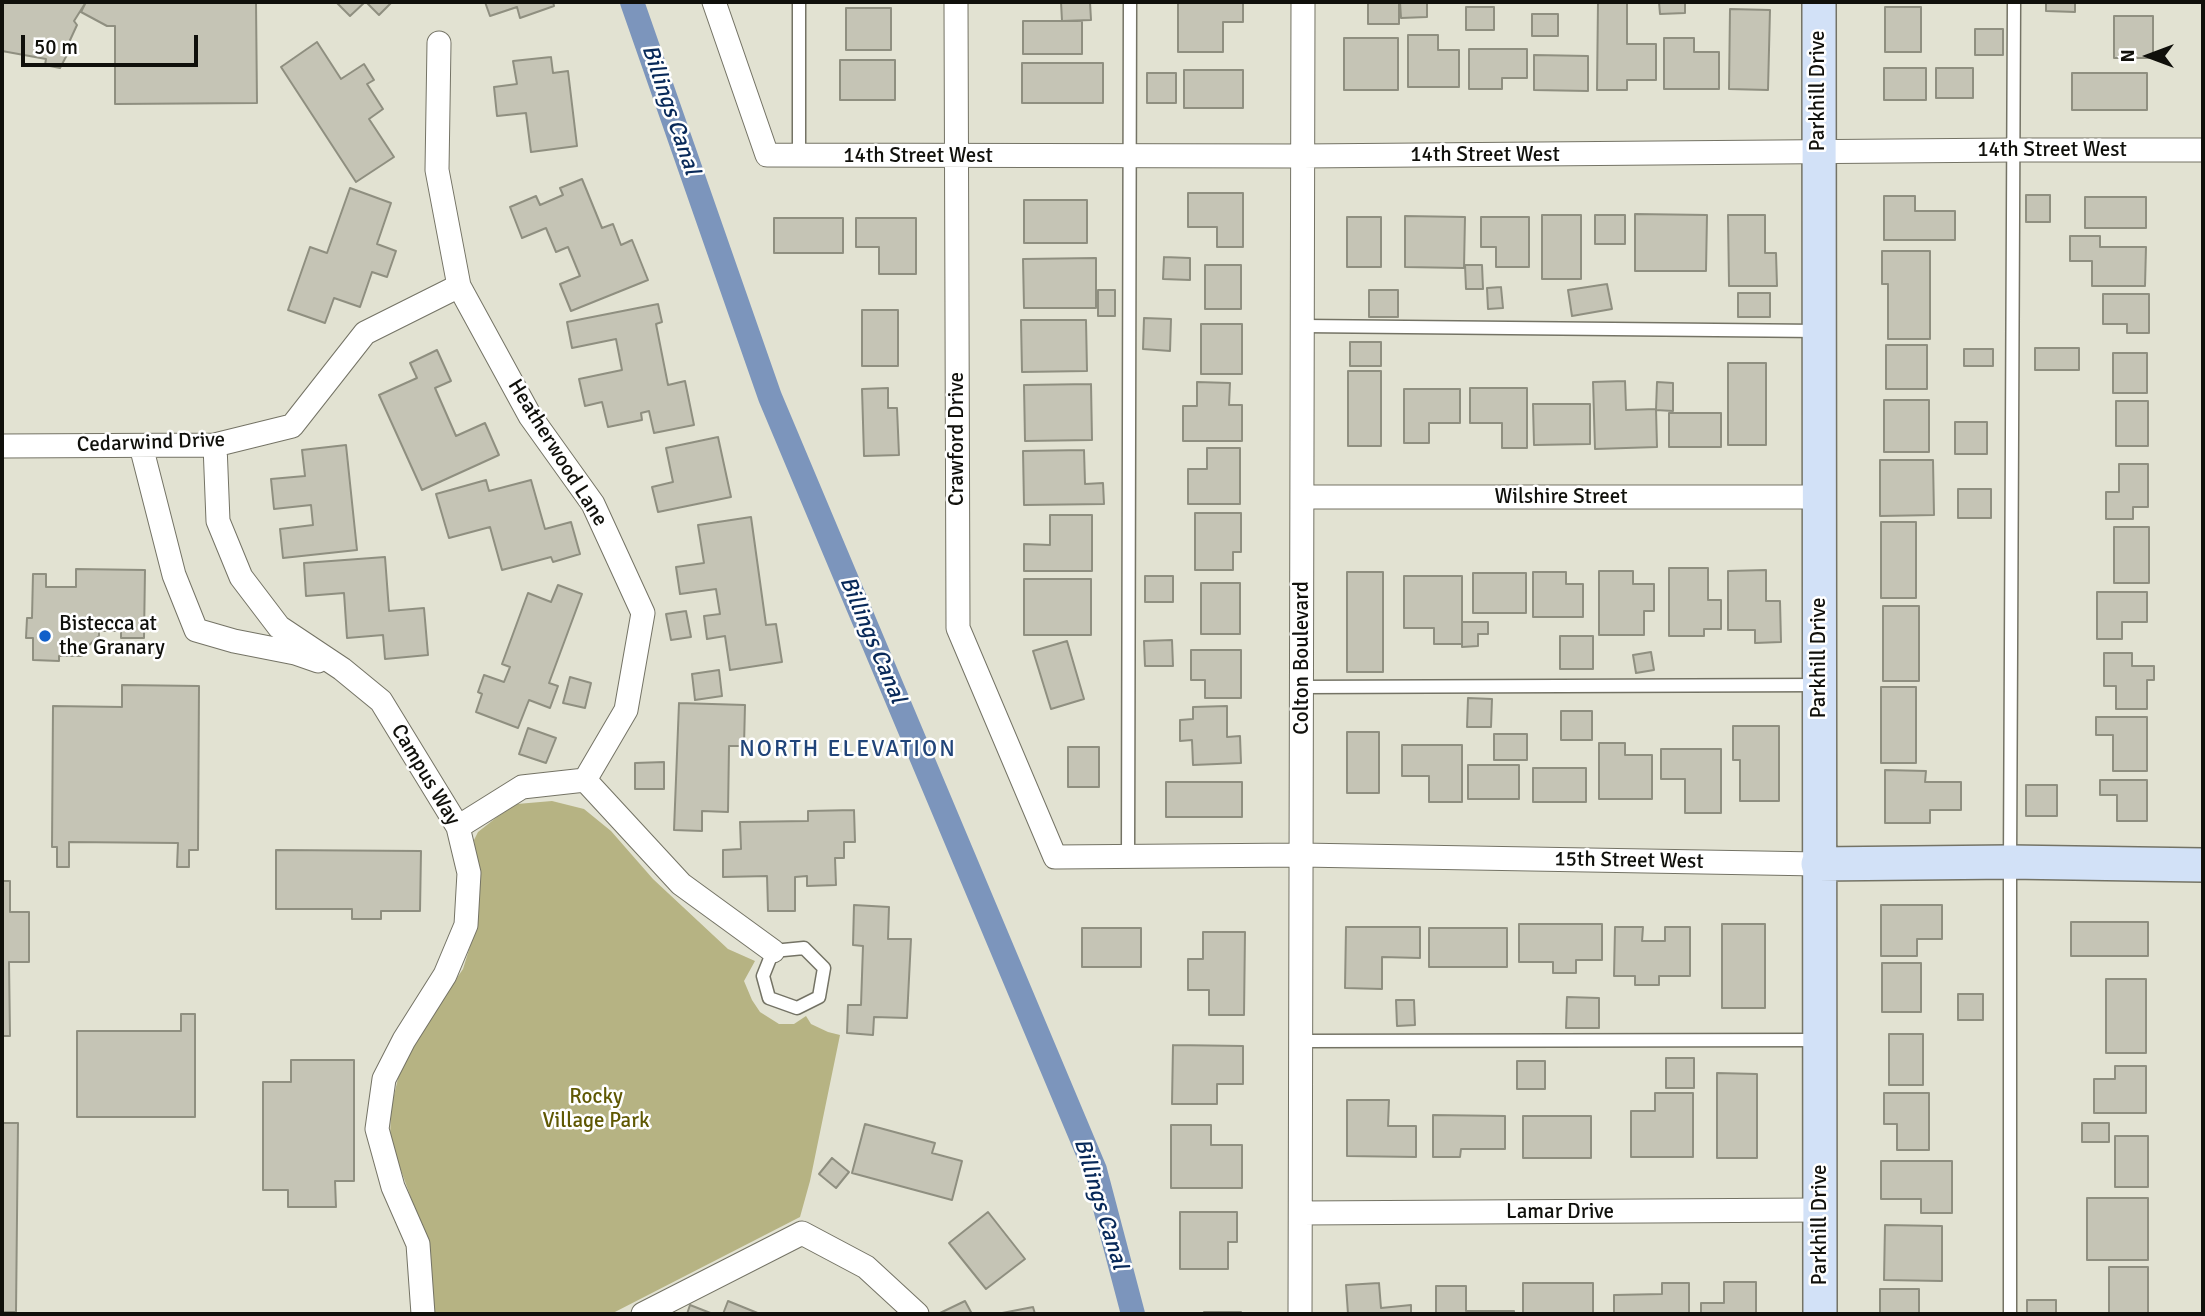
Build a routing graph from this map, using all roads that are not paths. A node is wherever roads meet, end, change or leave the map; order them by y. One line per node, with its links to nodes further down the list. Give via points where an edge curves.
1 (714, 2): 12 (street, 14th Street West, via 767,155)
2 (799, 2): 12 (lane)
3 (956, 2): 15 (street, Crawford Drive)
4 (1130, 2): 13 (lane)
5 (1303, 2): 14 (street, Colton Boulevard)
6 (1819, 2): 11 (street, Parkhill Drive)
7 (2014, 2): 9 (lane)
8 (439, 43): 16 (street, via 437,170)
9 (2013, 150): 10 (street, 14th Street West); 11 (street, 14th Street West); 32 (lane)
10 (2203, 150)
11 (1818, 153): 14 (street, 14th Street West); 18 (street, Parkhill Drive)
12 (799, 155): 15 (street, 14th Street West)
13 (1129, 156): 14 (street, 14th Street West); 15 (street, 14th Street West); 31 (lane)
14 (1302, 156): 17 (street, Colton Boulevard)
15 (956, 157): 30 (street, Crawford Drive, via 958,628)
16 (459, 286): 19 (street, Cedarwind Drive, via 365,333 292,426); 27 (street, Heatherwood Lane, via 530,416 593,504 643,613 626,710)
17 (1303, 326): 18 (lane); 22 (street, Colton Boulevard)
18 (1819, 331): 23 (street, Parkhill Drive)
19 (215, 445): 21 (street, Cedarwind Drive); 24 (street, Campus Way, via 218,521 241,577 279,626)
20 (2, 446): 21 (street, Cedarwind Drive)
21 (141, 446): 24 (street, via 174,575 196,630)
22 (1302, 497): 23 (street, Wilshire Street); 26 (street, Colton Boulevard)
23 (1820, 497): 25 (street, Parkhill Drive)
24 (342, 669): 28 (street, Campus Way, via 381,701)
25 (1820, 685): 26 (lane); 33 (street, Parkhill Drive)
26 (1302, 687): 29 (street, Colton Boulevard)
27 (585, 780): 28 (street, via 522,787); 35 (street, via 681,884)
28 (458, 827): 40 (street, Campus Way, via 468,873 466,925 445,975 384,1079 377,1129 393,1187 418,1244)
29 (1301, 855): 31 (street, 15th Street West); 33 (street, 15th Street West); 37 (street, Colton Boulevard)
30 (1055, 857): 31 (street, 15th Street West)
31 (1128, 857)
32 (2010, 862): 33 (street, 15th Street West); 34 (street, 15th Street West); 45 (lane)
33 (1818, 864): 36 (street, Parkhill Drive)
34 (2203, 865)
35 (772, 951): 35 (lane, via 763,976 769,998 797,1008 819,997 824,968 804,948)
36 (1820, 1040): 37 (lane); 38 (street, Parkhill Drive)
37 (1301, 1041): 39 (street, Colton Boulevard)
38 (1820, 1210): 39 (street, Lamar Drive); 44 (street, Parkhill Drive)
39 (1301, 1213): 43 (street, Colton Boulevard)
40 (423, 1314)
41 (643, 1314): 42 (street, via 802,1233 866,1267)
42 (917, 1314)
43 (1300, 1314)
44 (1820, 1314)
45 (2010, 1314)

